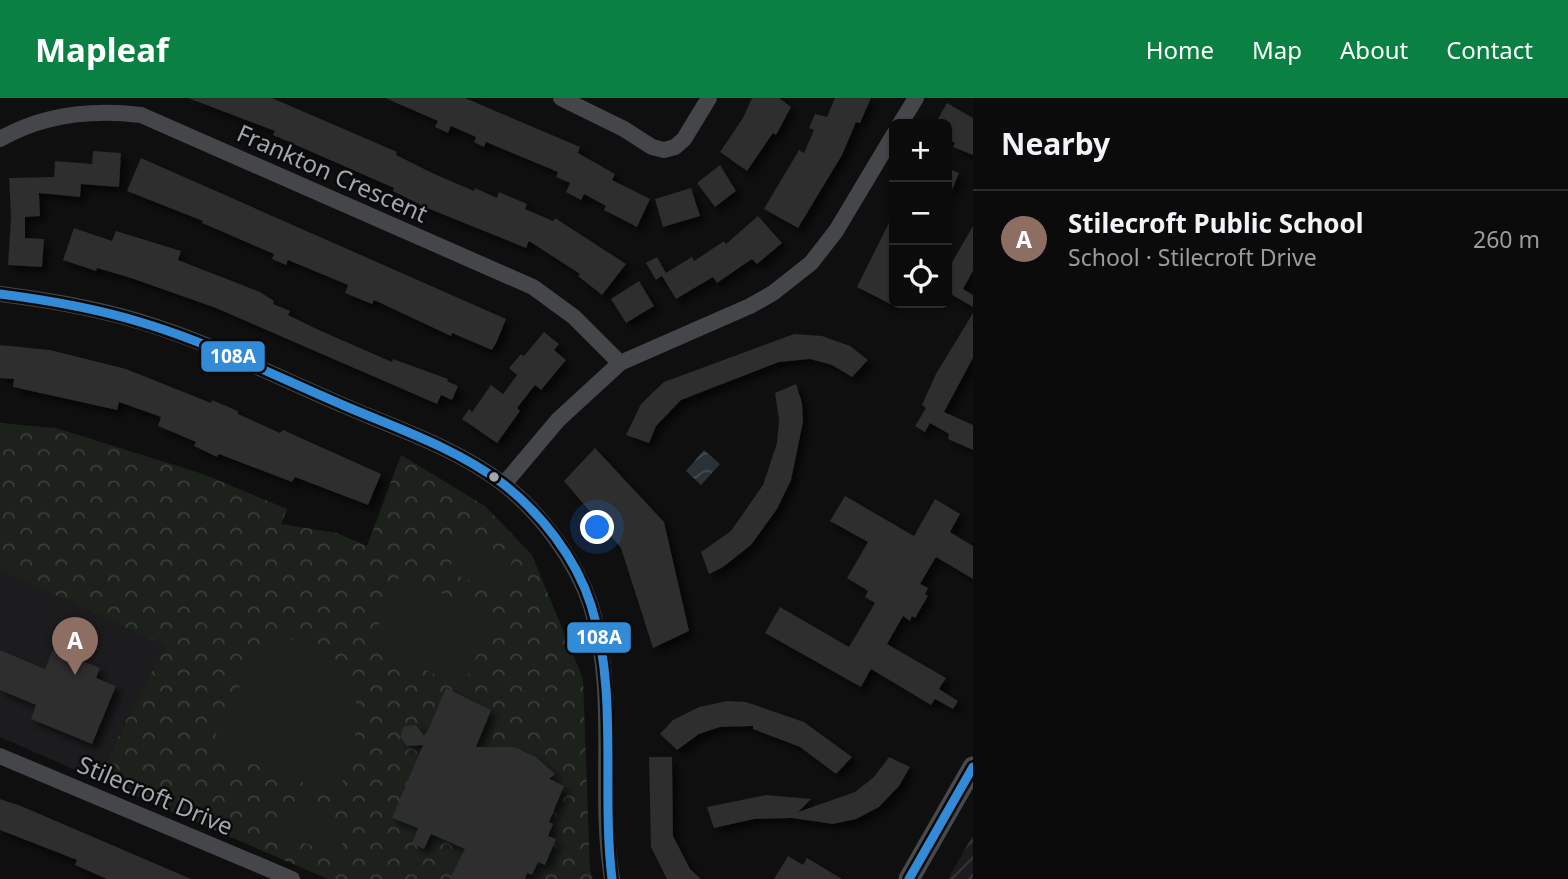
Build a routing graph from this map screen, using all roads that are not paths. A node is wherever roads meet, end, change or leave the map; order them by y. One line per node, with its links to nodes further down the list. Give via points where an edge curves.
1 (561, 98): 2 (street, via 664,150 684,139)
2 (709, 98)
3 (916, 98): 4 (street)
4 (903, 119)
5 (0, 139): 8 (street, Frankton Crescent, via 66,116 101,110 141,115 533,287 574,317)
6 (889, 142): 8 (street, via 836,231 811,263 750,306)
7 (0, 294): 9 (street, via 44,299 160,328 454,453)
8 (620, 363): 9 (street, via 558,419)
9 (504, 484): 13 (street, via 565,554 590,604 603,654)
10 (0, 756): 12 (street, Stilecroft Drive)
11 (973, 767): 14 (main road)
12 (292, 879)
13 (612, 879)
14 (909, 879)

